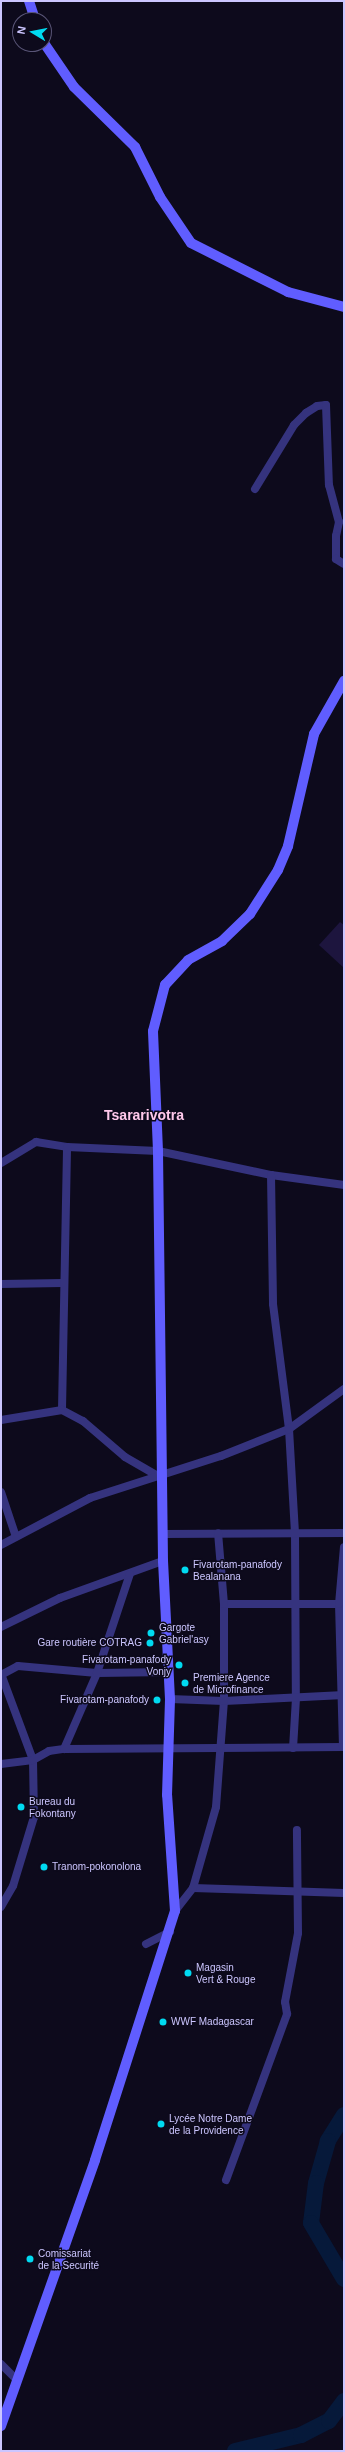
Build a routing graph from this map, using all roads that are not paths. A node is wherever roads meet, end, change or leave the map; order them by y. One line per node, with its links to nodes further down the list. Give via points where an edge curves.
1 (28, 1): 2 (street)
2 (32, 12)
3 (50, 52): 4 (street, via 74,87 135,147 160,197 191,243 288,292)
4 (344, 307)
5 (255, 489): 6 (street, via 294,425 311,409 326,405 329,485 339,522 336,559)
6 (344, 564)
7 (344, 681): 9 (street, via 314,734 288,846 278,870 250,914 222,941 188,960 165,985 153,1031)
8 (67, 1147): 9 (street); 10 (street, via 36,1142); 13 (street)
9 (158, 1152): 11 (street); 19 (street)
10 (1, 1163)
11 (270, 1175): 12 (street); 18 (street, via 273,1304)
12 (344, 1185)
13 (63, 1283): 14 (street); 16 (street)
14 (1, 1284)
15 (344, 1389): 18 (street)
16 (62, 1410): 17 (street); 19 (street, via 83,1421 125,1457)
17 (1, 1420)
18 (289, 1429): 19 (street, via 221,1456); 22 (street)
19 (158, 1474): 24 (street); 25 (street, via 90,1498)
20 (1, 1492): 25 (street)
21 (218, 1533): 22 (street); 24 (street); 30 (street)
22 (295, 1533): 23 (street); 31 (street)
23 (344, 1533)
24 (163, 1534): 28 (street)
25 (16, 1536): 26 (street)
26 (1, 1545)
27 (344, 1547): 32 (street)
28 (164, 1561): 29 (street); 34 (street)
29 (130, 1574): 33 (street, via 60,1598); 35 (street)
30 (224, 1604): 31 (street); 40 (street)
31 (293, 1605): 32 (street); 38 (street)
32 (341, 1610): 37 (street)
33 (1, 1627)
34 (169, 1672): 35 (street); 39 (street)
35 (97, 1673): 36 (street, via 18,1666); 43 (street)
36 (1, 1675): 45 (street)
37 (344, 1695): 38 (street); 42 (street, via 343,1748)
38 (296, 1698): 40 (street); 42 (street)
39 (170, 1699): 40 (street); 41 (street)
40 (224, 1700): 44 (street)
41 (170, 1748): 43 (street); 44 (street); 52 (street, via 168,1795)
42 (293, 1748): 44 (street)
43 (64, 1749): 45 (street, via 49,1751)
44 (221, 1749): 48 (street, via 216,1807)
45 (33, 1760): 46 (street); 51 (street, via 34,1818 28,1845 13,1886)
46 (1, 1764)
47 (298, 1830): 49 (street)
48 (193, 1888): 49 (street); 52 (street)
49 (296, 1893): 50 (street); 55 (street, via 298,1933 285,2002 287,2014)
50 (344, 1893)
51 (1, 1907)
52 (175, 1912): 53 (street)
53 (171, 1931): 54 (street); 57 (street)
54 (146, 1944)
55 (226, 2180)
56 (1, 2364): 57 (street)
57 (17, 2380): 58 (street)
58 (1, 2426)

